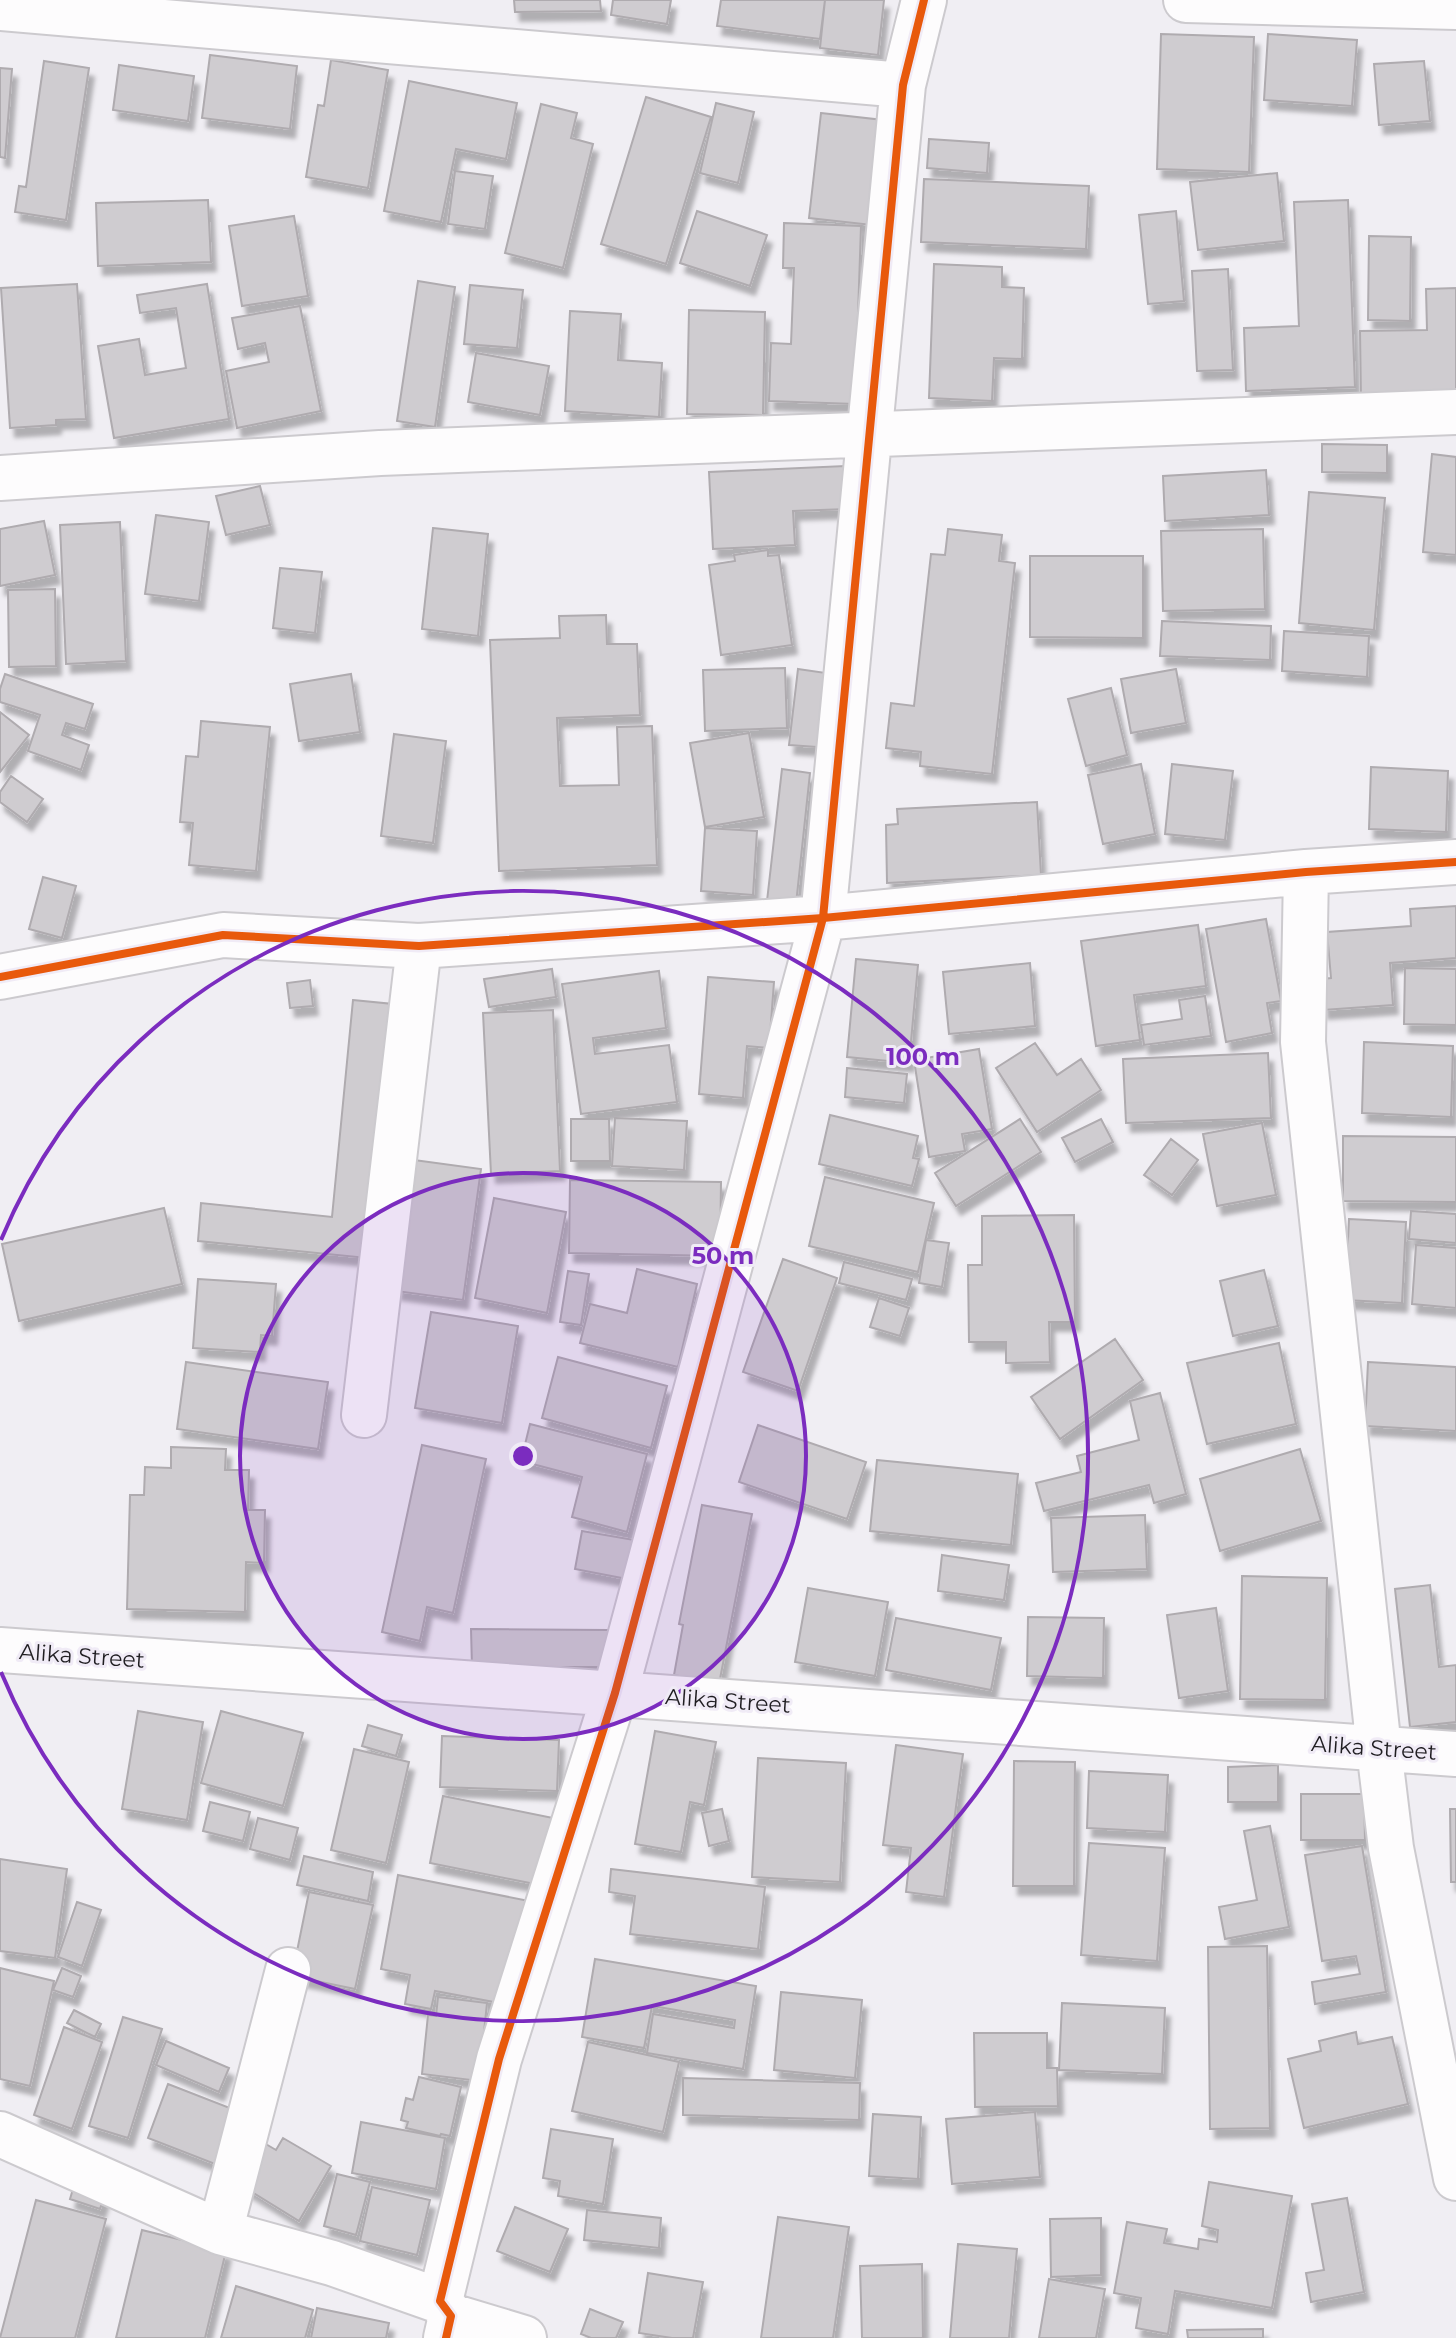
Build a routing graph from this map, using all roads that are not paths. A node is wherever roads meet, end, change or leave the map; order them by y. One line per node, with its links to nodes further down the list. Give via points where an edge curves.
1 (924, 0): 5 (street)
2 (1186, 0): 3 (street)
3 (1456, 7)
4 (0, 8): 5 (street)
5 (903, 85): 7 (street)
6 (1456, 412): 7 (street)
7 (870, 434): 8 (street, via 380,453); 11 (street)
8 (0, 478)
9 (1456, 862): 10 (street)
10 (1306, 872): 11 (street); 17 (street, via 1303,1042)
11 (823, 918): 12 (street); 16 (street)
12 (419, 946): 13 (street, via 223,935); 14 (street)
13 (0, 977)
14 (364, 1415)
15 (0, 1650): 16 (street, Alika Street)
16 (615, 1693): 17 (street, Alika Street); 23 (street, via 499,2059)
17 (1379, 1749): 18 (street, Alika Street); 21 (street, via 1391,1848)
18 (1456, 1754)
19 (288, 1970): 22 (street)
20 (0, 2134): 22 (street)
21 (1456, 2178)
22 (220, 2232): 23 (street, via 332,2263)
23 (446, 2318): 24 (street)
24 (524, 2338)

